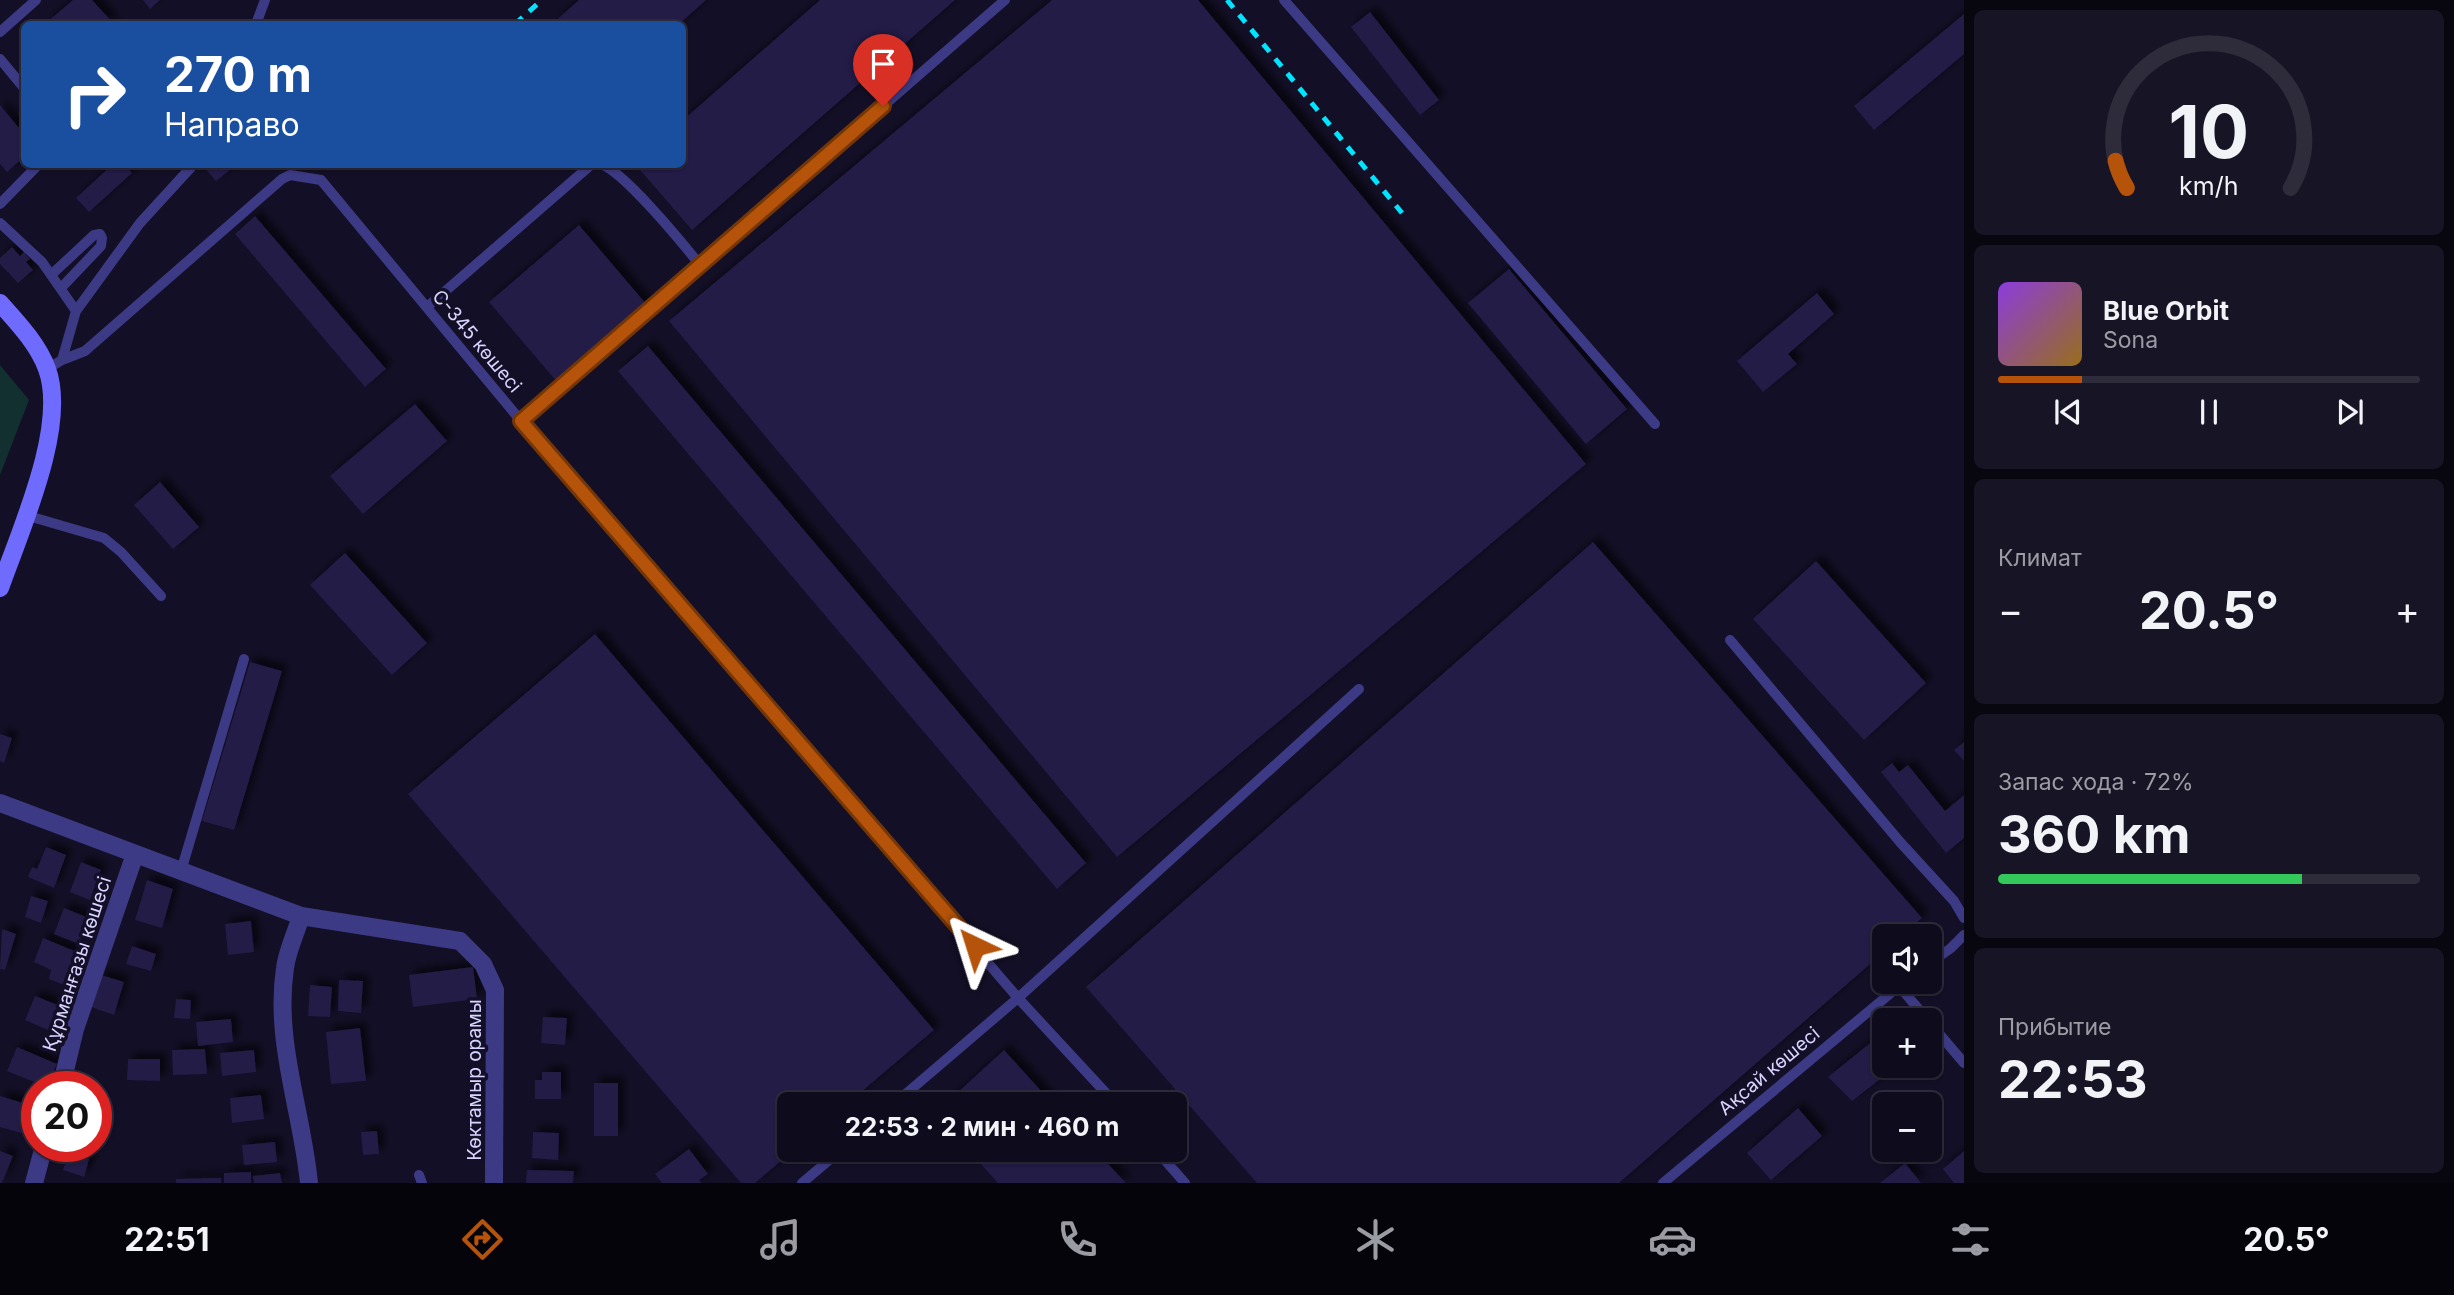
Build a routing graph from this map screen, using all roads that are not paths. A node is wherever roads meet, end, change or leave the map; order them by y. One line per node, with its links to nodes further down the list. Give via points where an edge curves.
1 (36, 0): 6 (lane)
2 (265, 0): 5 (lane)
3 (1005, 0): 15 (lane)
4 (1284, 0): 23 (lane)
5 (257, 21)
6 (0, 32)
7 (0, 59): 8 (lane)
8 (21, 85)
9 (35, 168): 13 (lane)
10 (190, 168): 20 (lane, via 140,223)
11 (587, 168): 19 (lane)
12 (607, 168): 15 (lane, via 670,228)
13 (0, 204)
14 (0, 223): 16 (lane)
15 (700, 265): 22 (lane)
16 (51, 275): 17 (lane); 17 (lane, via 93,234 100,234 101,246)
17 (61, 288): 20 (lane)
18 (0, 303): 21 (main road)
19 (427, 307): 21 (lane, С-345 көшесі, via 321,180 290,175 85,351); 22 (lane, С-345 көшесі)
20 (76, 311): 21 (lane)
21 (55, 364): 24 (main road, via 48,447)
22 (521, 421): 38 (lane, С-345 көшесі)
23 (1655, 424)
24 (25, 515): 25 (main road); 26 (lane, via 104,538)
25 (0, 587)
26 (162, 596)
27 (1731, 640): 34 (lane)
28 (244, 659): 32 (lane)
29 (1359, 690): 38 (lane)
30 (0, 803): 31 (street)
31 (135, 854): 32 (street); 41 (street, Құрманғазы көшесі)
32 (181, 871): 33 (street)
33 (301, 916): 48 (street, via 285,966 282,1012); 49 (street, Көктамыр орамы, via 460,941 483,964 495,990)
34 (1964, 918)
35 (1964, 934): 36 (lane)
36 (1942, 954)
37 (1889, 994): 52 (lane, Ақсай көшесі)
38 (1018, 998): 42 (lane); 43 (lane, С-345 көшесі)
39 (1942, 1037): 40 (lane)
40 (1964, 1063)
41 (65, 1071)
42 (908, 1092)
43 (1105, 1092)
44 (40, 1162): 47 (street)
45 (827, 1162): 50 (lane)
46 (1167, 1162): 51 (lane)
47 (34, 1183)
48 (309, 1183)
49 (494, 1183)
50 (802, 1183)
51 (1185, 1183)
52 (1663, 1183)

